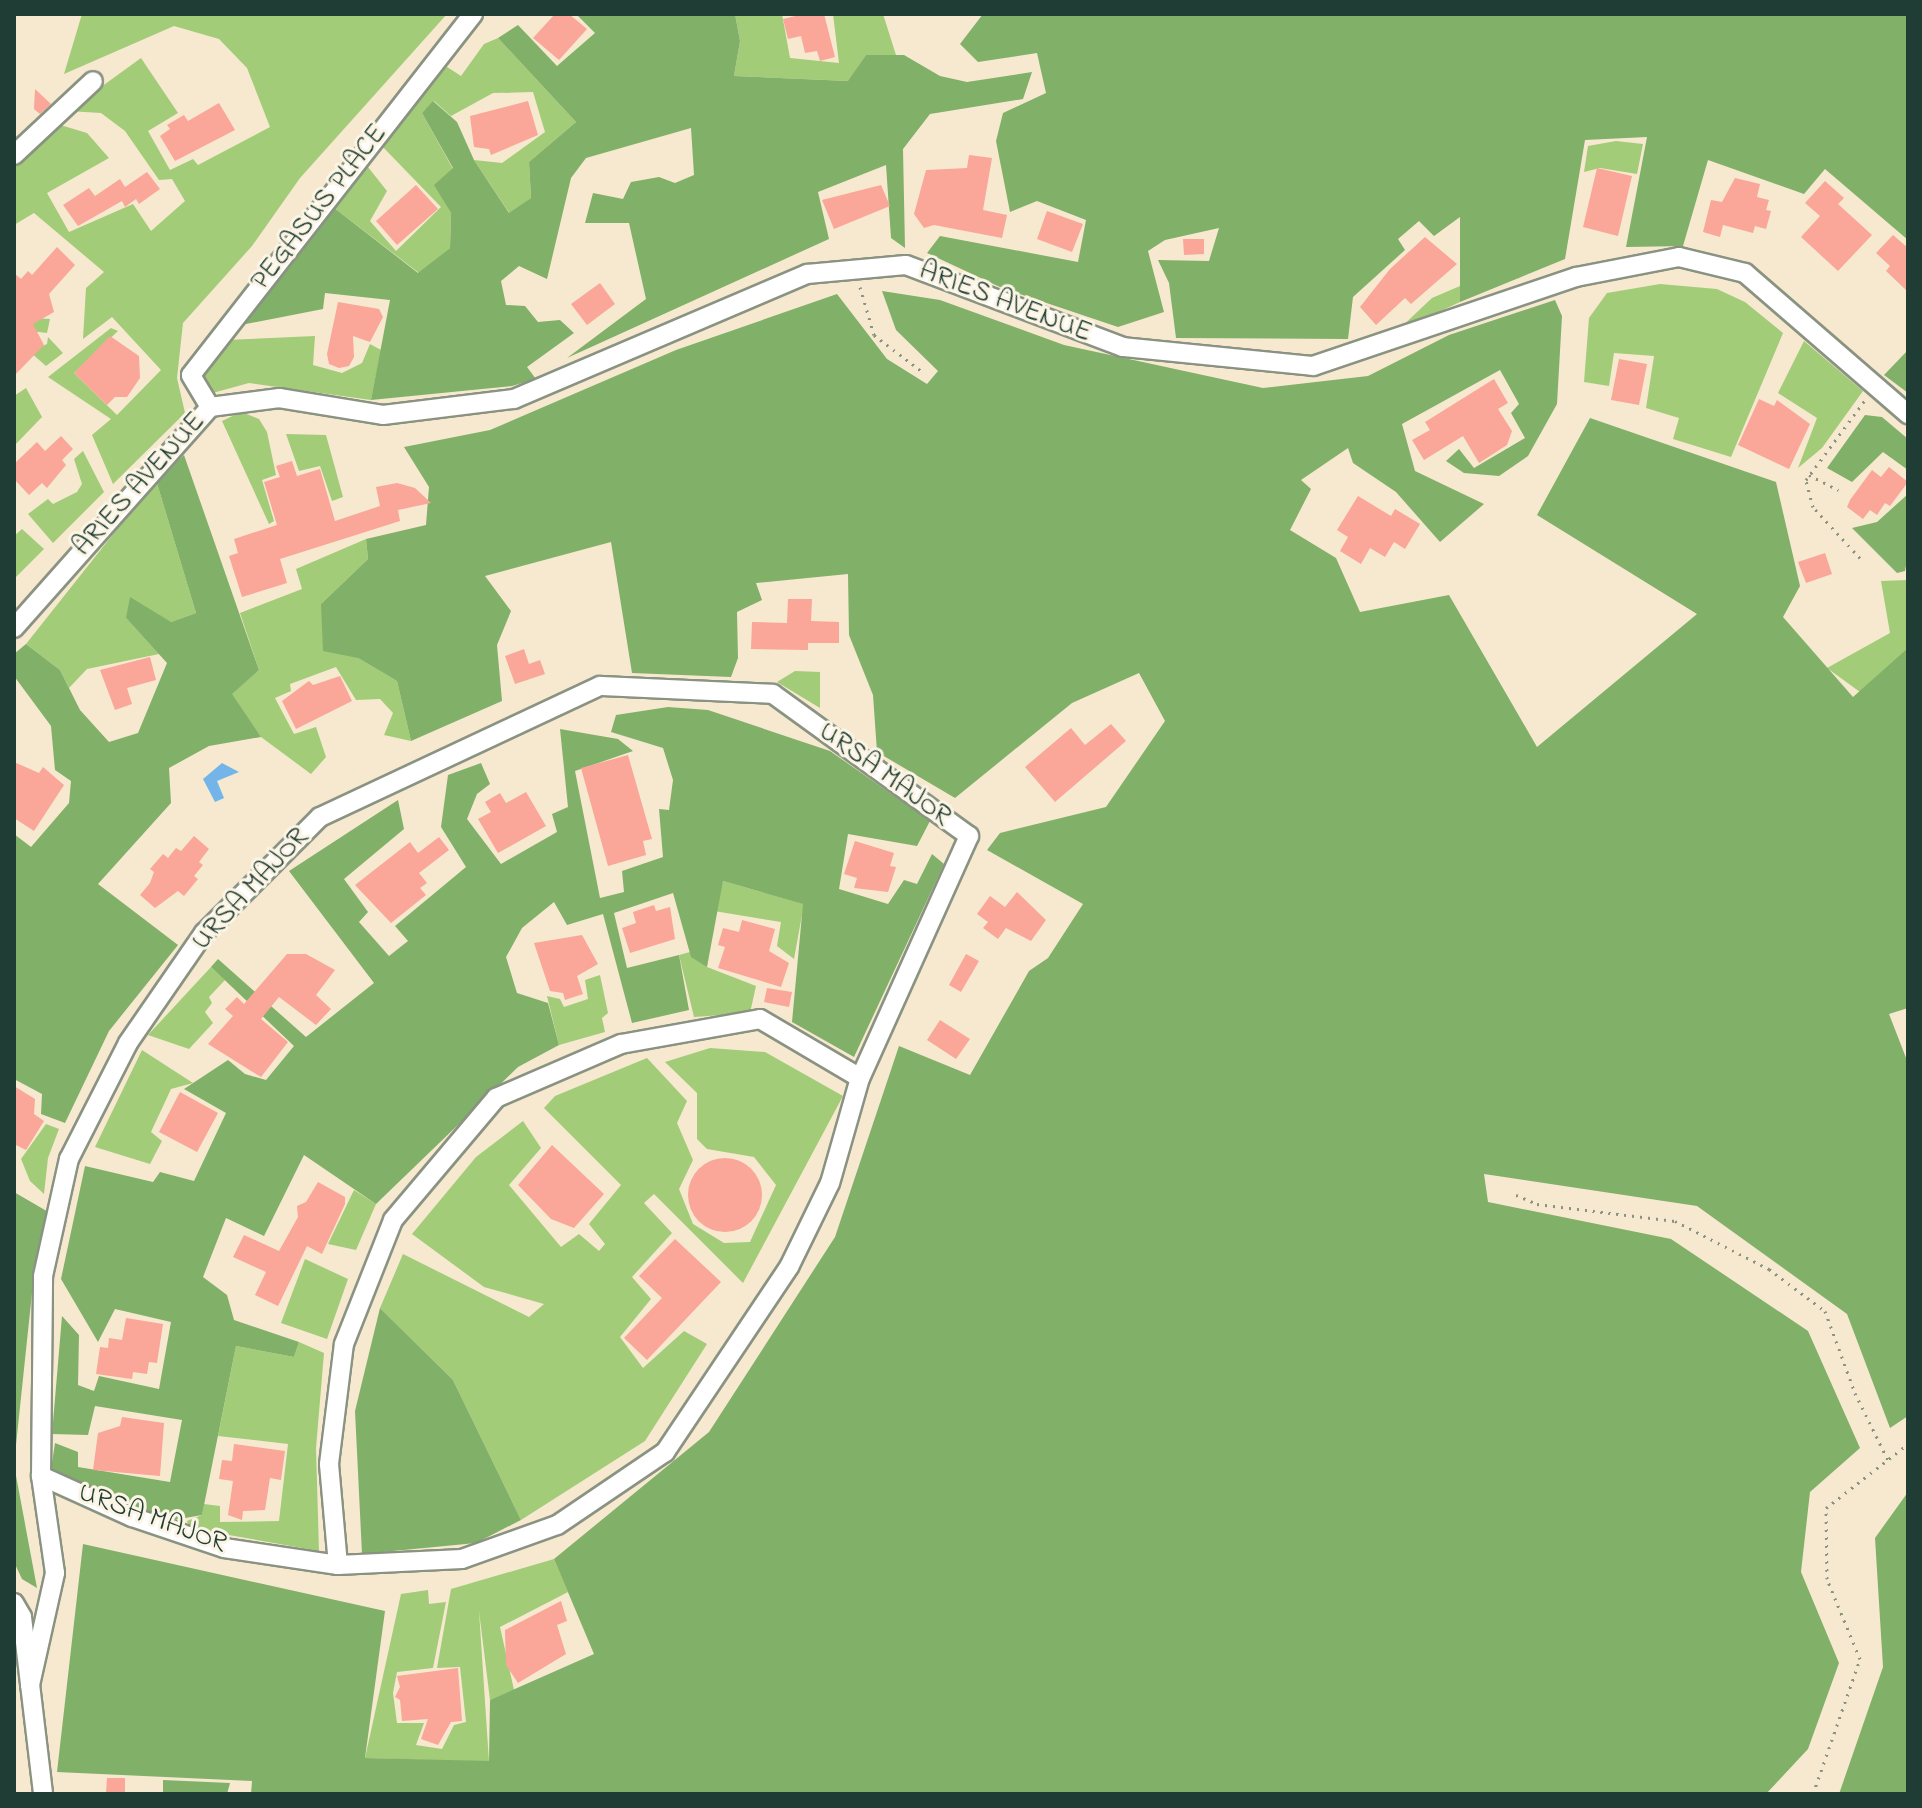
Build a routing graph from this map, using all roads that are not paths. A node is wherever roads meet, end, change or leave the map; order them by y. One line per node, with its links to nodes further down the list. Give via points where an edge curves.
1 (473, 14): 4 (street, PEGASUS PLACE, via 191,375)
2 (93, 81): 3 (street)
3 (14, 155)
4 (210, 407): 5 (street, ARIES AVENUE, via 279,398 383,415 514,399 807,274 906,265 1123,347 1313,366 1576,277 1679,257 1745,273); 6 (street, ARIES AVENUE)
5 (1908, 414)
6 (14, 628)
7 (860, 1078): 8 (street, URSA MAJOR, via 969,836 773,694 600,686 320,817 204,933 128,1043 69,1159 43,1276); 9 (street, URSA MAJOR, via 830,1183 789,1267 665,1452 557,1525 462,1559); 9 (street, via 760,1019 621,1044 496,1098 393,1220 344,1344 329,1464)
8 (41, 1476): 9 (street, URSA MAJOR, via 132,1517 224,1548); 11 (street, URSA MAJOR, via 55,1573)
9 (338, 1565)
10 (14, 1603): 11 (street, via 22,1617)
11 (30, 1685): 12 (street)
12 (43, 1794)

